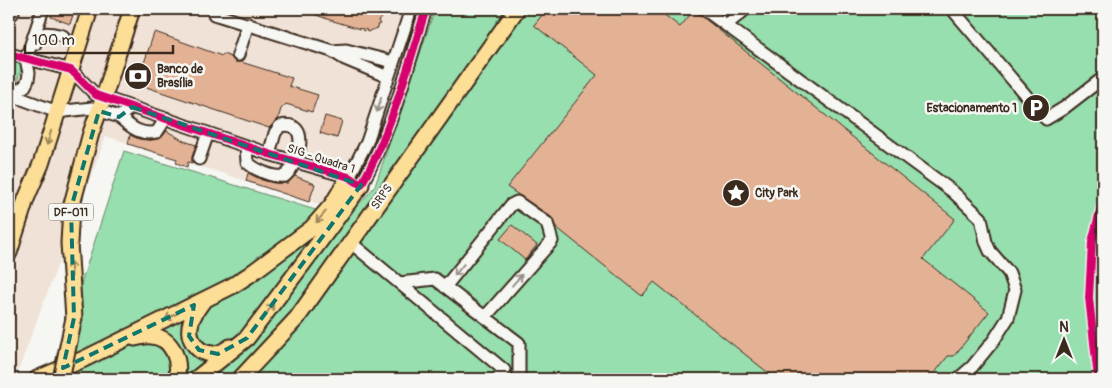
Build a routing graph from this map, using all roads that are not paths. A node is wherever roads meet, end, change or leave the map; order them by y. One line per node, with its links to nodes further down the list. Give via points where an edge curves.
1 (43, 9): 17 (street)
2 (90, 9): 19 (main road)
3 (132, 9): 23 (main road, DF-011)
4 (410, 9): 18 (street, SIG - Quadra 1)
5 (426, 9): 33 (street, SIG - Quadra 1, via 374,163)
6 (517, 9): 34 (main road, SRPS)
7 (704, 9): 12 (street)
8 (746, 9): 12 (street)
9 (952, 9): 21 (street, via 1046,118)
10 (217, 13): 11 (street)
11 (248, 24): 14 (street); 16 (street)
12 (726, 25): 49 (street, via 952,191 981,218 990,251 1009,272 1016,290 1008,318 994,340)
13 (63, 36): 17 (street, via 40,34)
14 (332, 51): 18 (street, via 346,50); 20 (street)
15 (9, 54): 17 (street)
16 (238, 55)
17 (28, 60): 19 (street); 22 (street, via 28,80)
18 (393, 62): 20 (street, SIG - Quadra 1)
19 (71, 70): 23 (street); 25 (main road)
20 (388, 77): 33 (street, SIG - Quadra 1, one-way to 33)
21 (1103, 78)
22 (10, 95): 25 (street)
23 (100, 101): 24 (street, SIG - Quadra 1); 25 (street, via 92,108); 26 (street); 44 (main road, DF-011, one-way to 23, bridge, via 74,318 69,243 71,208)
24 (132, 107): 26 (street); 27 (street, SIG - Quadra 1)
25 (57, 112): 35 (main road, one-way to 35)
26 (119, 117): 27 (street, via 137,131 151,134)
27 (166, 118): 28 (street, SIG - Quadra 1)
28 (208, 133): 29 (street, SIG - Quadra 1); 31 (street)
29 (246, 146): 30 (street, SIG - Quadra 1); 32 (street, via 247,162 253,168 285,176)
30 (269, 154): 32 (street, SIG - Quadra 1); 32 (street, via 277,128 286,124 296,128 300,136)
31 (199, 159)
32 (295, 161): 33 (street, SIG - Quadra 1)
33 (355, 181): 38 (main road, one-way to 38, via 312,228 249,276); 40 (main road, one-way to 33, via 318,245)
34 (350, 242): 36 (street); 47 (main road, SRPS, via 297,318)
35 (9, 253)
36 (400, 283): 37 (street, via 435,279); 42 (street)
37 (445, 287): 39 (street); 39 (street, one-way to 37, via 552,241 547,223 517,202 511,205)
38 (204, 300): 40 (main road, via 191,320 193,344 207,354 218,354); 41 (main road, one-way to 41)
39 (485, 317): 48 (street, via 519,343)
40 (247, 338): 46 (main road)
41 (127, 339): 43 (main road); 45 (main road, via 151,336 164,340 175,354)
42 (501, 375): 48 (street)
43 (37, 379)
44 (61, 379)
45 (176, 379)
46 (196, 379)
47 (240, 379)
48 (517, 379)
49 (958, 379)

